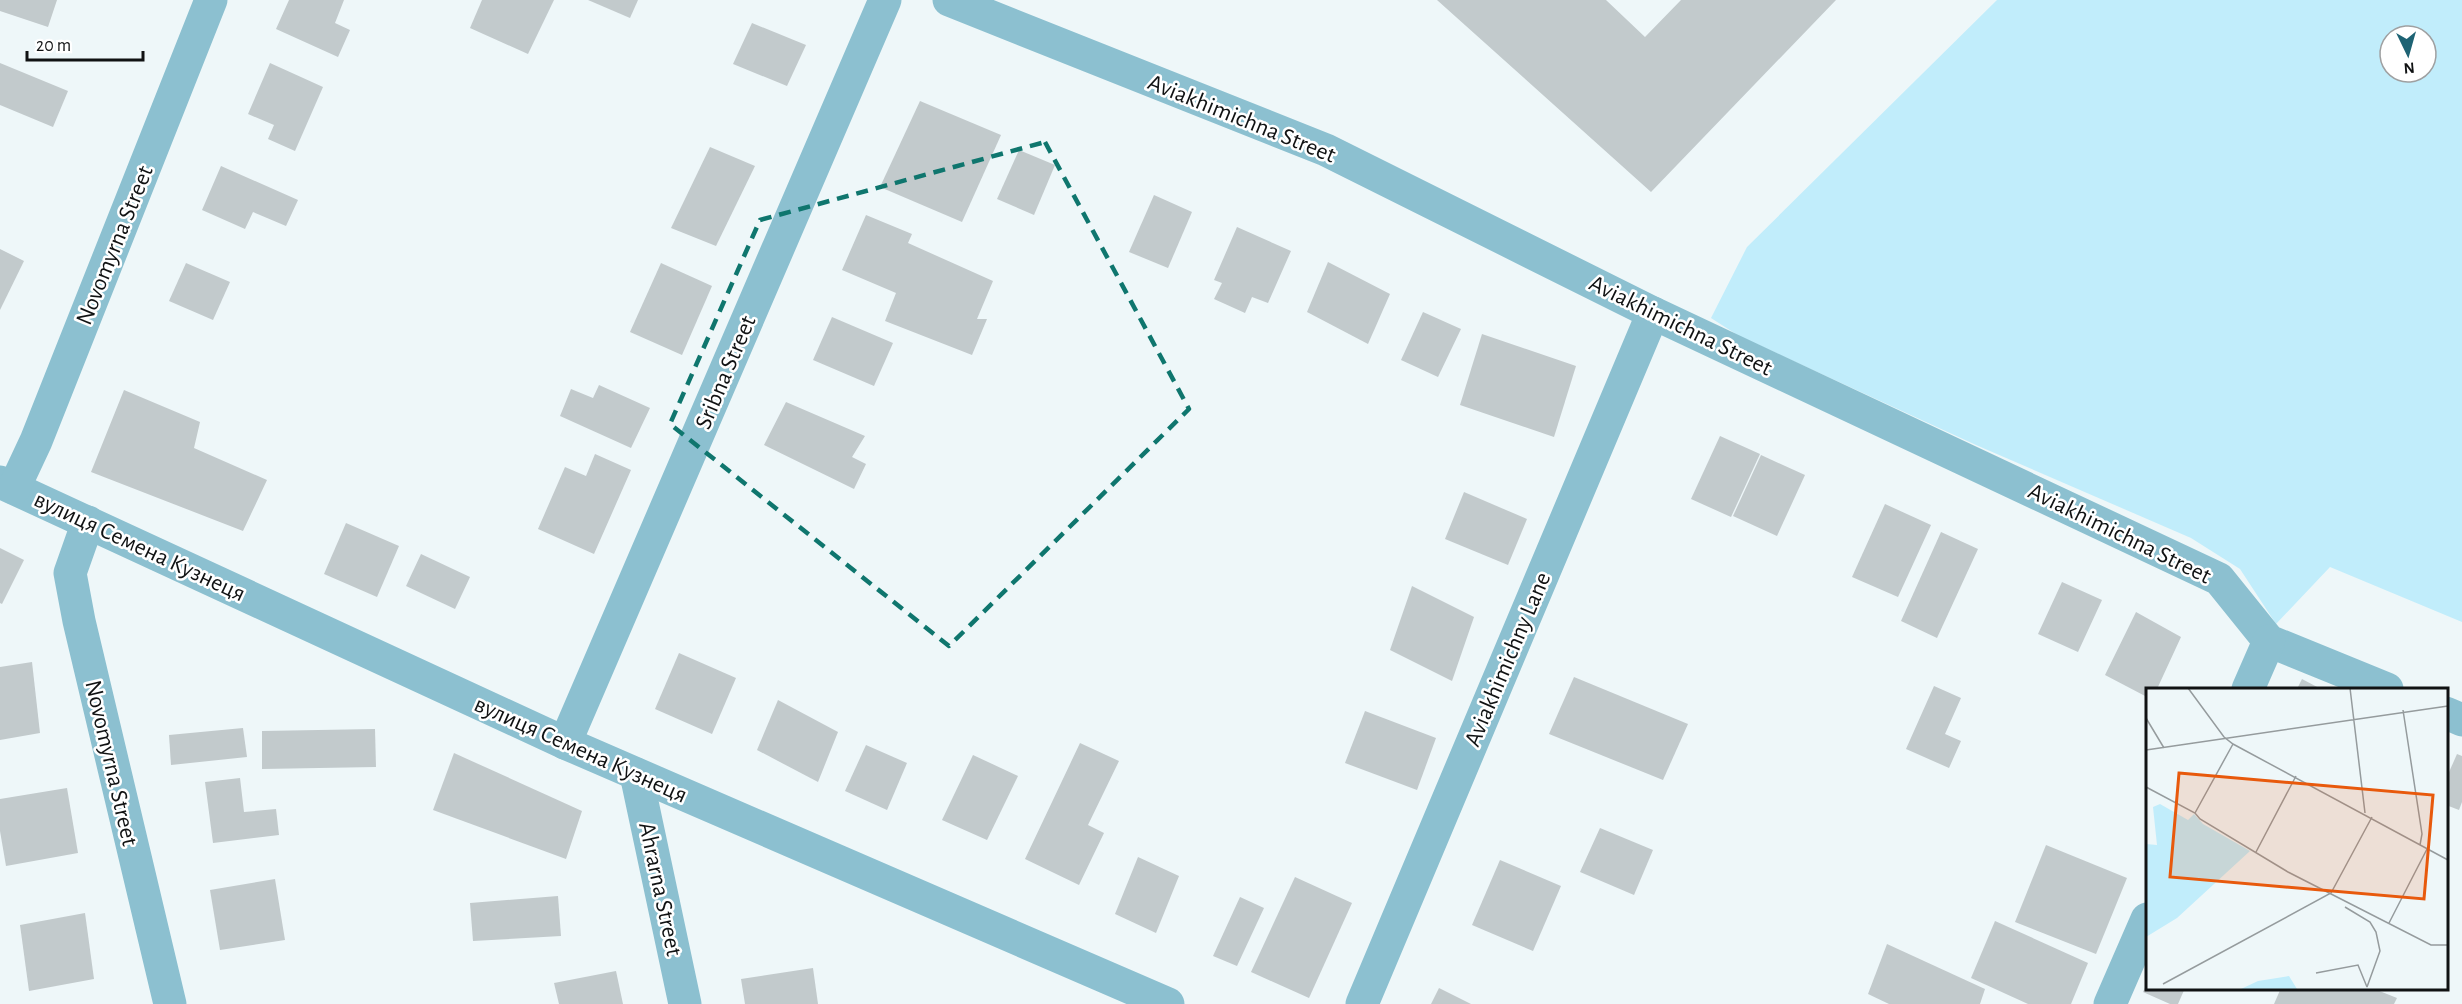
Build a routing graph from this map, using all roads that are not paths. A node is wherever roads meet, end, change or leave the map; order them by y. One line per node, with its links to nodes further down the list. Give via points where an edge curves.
1 (211, 0): 5 (street, Novomyrna Street, via 36,441)
2 (885, 0): 12 (street, Sribna Street)
3 (949, 0): 4 (street, Aviakhimichna Street, via 1326,150)
4 (1653, 313): 7 (street, Aviakhimichna Street, via 2219,579); 18 (street, Aviakhimichny Lane)
5 (7, 485): 6 (street, вулиця Семена Кузнеця)
6 (88, 522): 12 (street, вулиця Семена Кузнеця); 15 (street, Novomyrna Street, via 70,573)
7 (2269, 641): 8 (street); 9 (street, Aviakhimichna Street)
8 (2248, 688)
9 (2385, 688)
10 (2447, 714): 11 (street)
11 (2462, 720)
12 (565, 743): 13 (street, вулиця Семена Кузнеця)
13 (636, 774): 16 (street, Ahrarna Street); 17 (street, вулиця Семена Кузнеця)
14 (2146, 921): 19 (street)
15 (170, 1004)
16 (686, 1004)
17 (1168, 1004)
18 (1362, 1004)
19 (2110, 1004)

